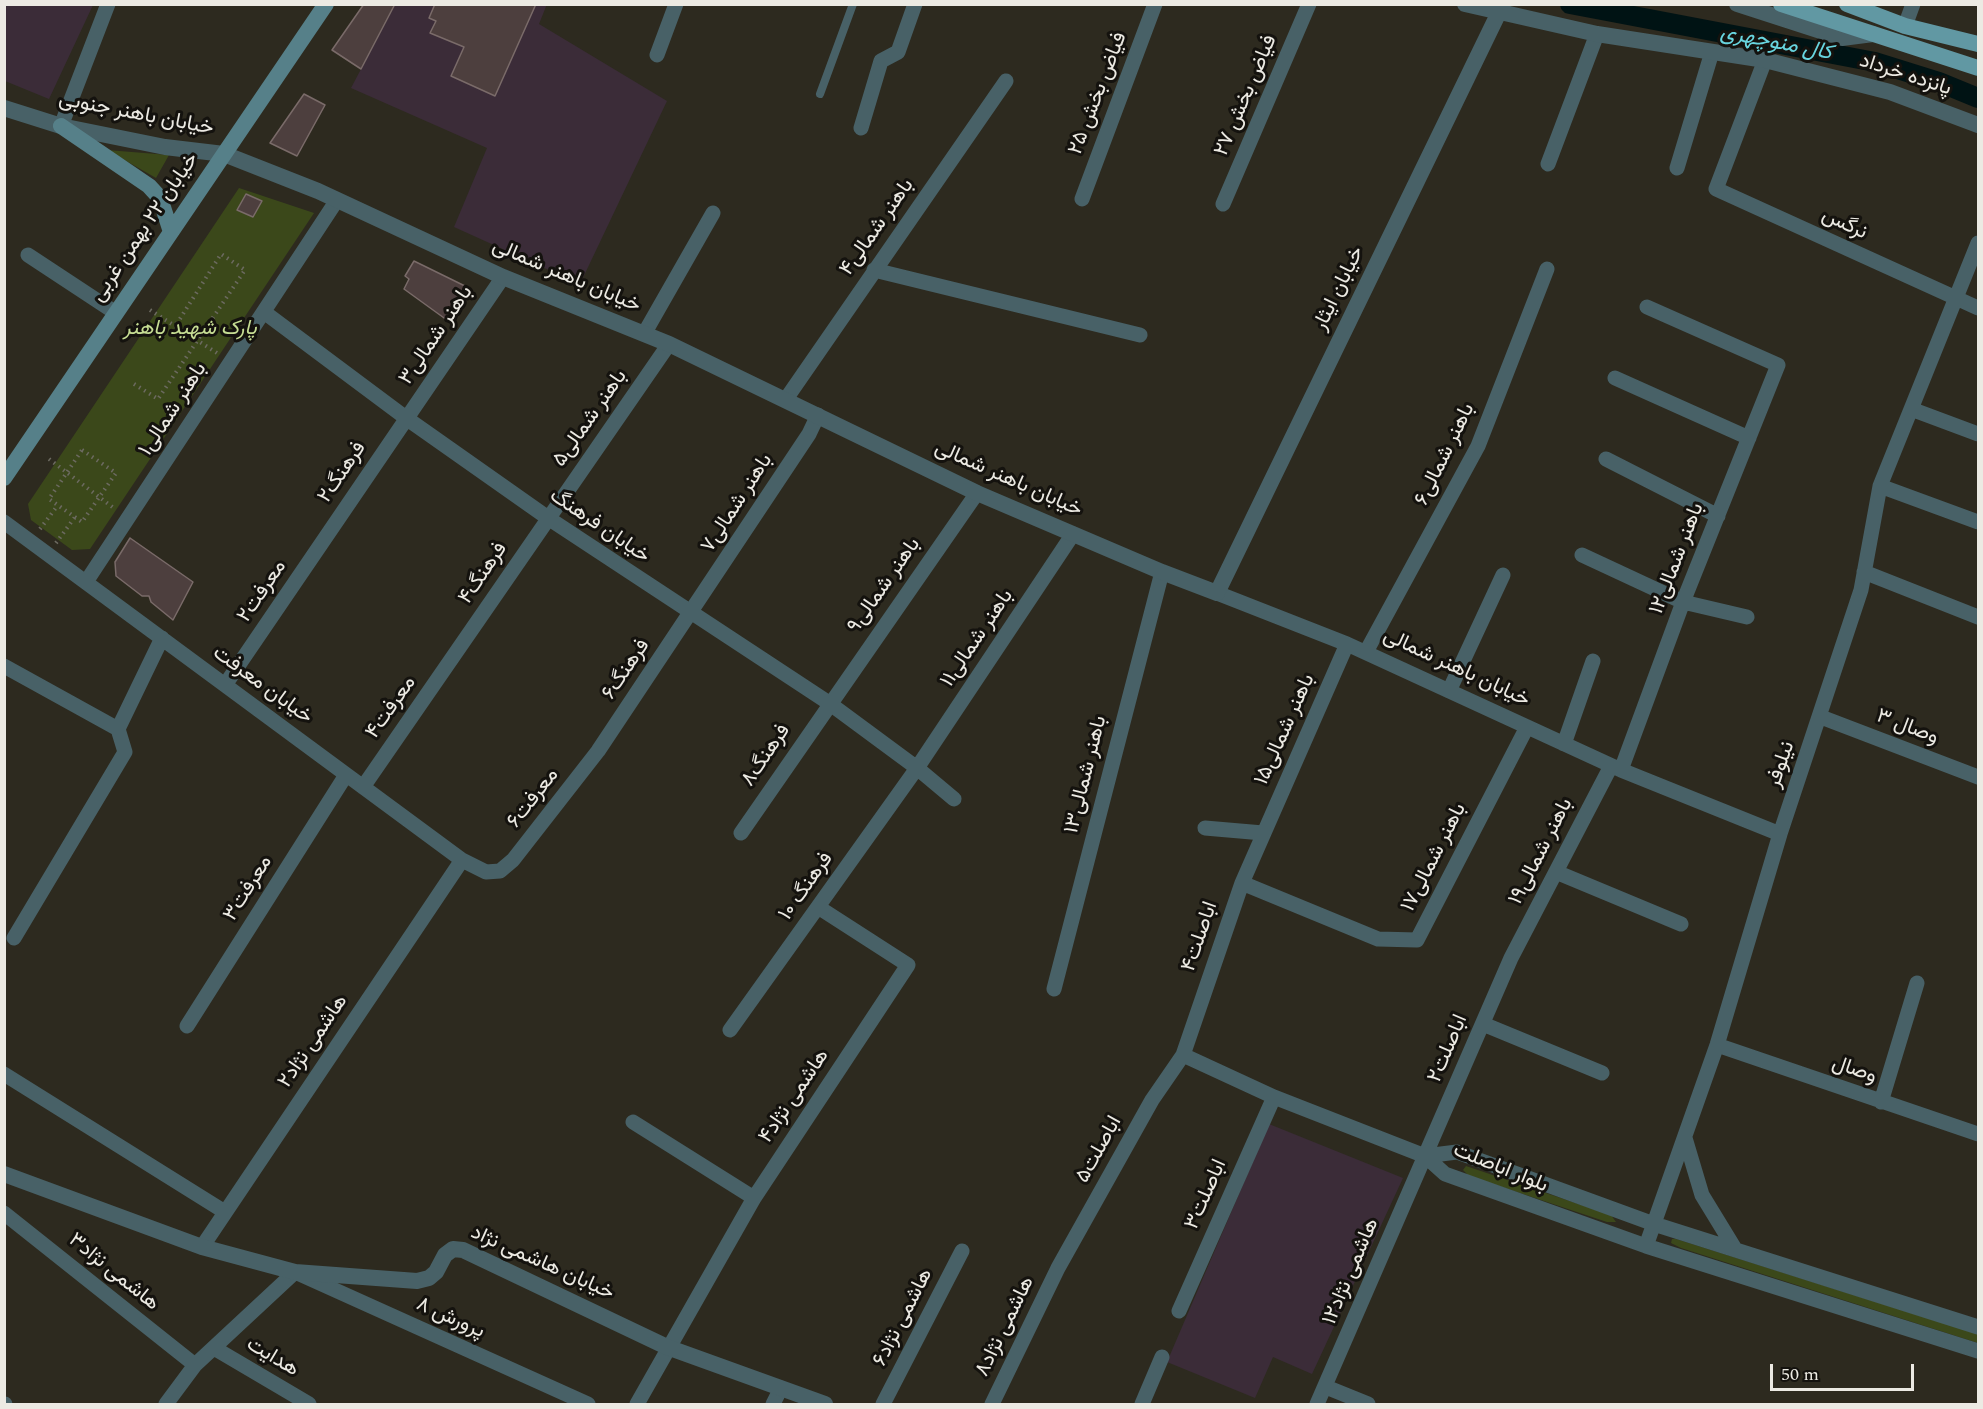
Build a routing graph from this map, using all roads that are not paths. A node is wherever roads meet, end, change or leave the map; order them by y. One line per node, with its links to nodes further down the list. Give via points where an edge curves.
1 (108, 4): 26 (street)
2 (326, 4): 28 (main road, خیابان ۲۲ بهمن غربی)
3 (676, 4): 19 (street)
4 (853, 4): 23 (lane)
5 (915, 4): 27 (street, via 898,52 881,61)
6 (1155, 4): 31 (street, فیاض بخش ۲۵)
7 (1310, 4): 33 (street, فیاض بخش ۲۷)
8 (1465, 4): 13 (street, پانزده خرداد)
9 (1737, 4): 16 (street, via 1842,38)
10 (1781, 4): 16 (main road)
11 (1847, 4): 14 (main road)
12 (1913, 4): 14 (street)
13 (1501, 8): 15 (street, پانزده خرداد); 71 (street, خیابان ایثار)
14 (1905, 26): 17 (main road)
15 (1597, 34): 18 (street, پانزده خرداد); 29 (street)
16 (1873, 34): 21 (main road)
17 (1978, 44)
18 (1712, 52): 20 (street, پانزده خرداد); 30 (street)
19 (657, 55)
20 (1766, 60): 25 (street, پانزده خرداد, via 1890,92); 41 (street, نرگس, via 1716,189)
21 (1978, 68)
22 (1006, 81): 39 (street, باهنر شمالی۴)
23 (820, 94)
24 (7, 113): 26 (street, خیابان باهنر جنوبی)
25 (1978, 125)
26 (61, 126): 28 (street, خیابان باهنر جنوبی, via 165,147); 35 (main road, via 149,186 160,198)
27 (861, 128)
28 (224, 154): 32 (street, خیابان باهنر شمالی); 35 (main road, خیابان ۲۲ بهمن غربی)
29 (1548, 164)
30 (1677, 168)
31 (1082, 199)
32 (337, 200): 40 (street, خیابان باهنر شمالی); 44 (street, باهنر شمالی۱)
33 (1223, 204)
34 (713, 213): 46 (street)
35 (171, 232): 45 (main road, خیابان ۲۲ بهمن غربی)
36 (1978, 243): 41 (street, نیلوفر)
37 (28, 255): 45 (street)
38 (1547, 269): 79 (street, باهنر شمالی۶, via 1478,446)
39 (874, 270): 47 (street); 50 (street, باهنر شمالی۴)
40 (503, 277): 46 (street, خیابان باهنر شمالی); 53 (street, باهنر شمالی۳)
41 (1955, 299): 43 (street, نرگس); 51 (street, نیلوفر)
42 (1647, 307): 55 (street, باهنر شمالی۱۲, via 1778,364)
43 (1978, 308)
44 (264, 312): 53 (street, خیابان فرهنگ); 70 (street, باهنر شمالی۱)
45 (116, 313): 57 (main road, خیابان ۲۲ بهمن غربی)
46 (644, 334): 48 (street, خیابان باهنر شمالی)
47 (1140, 335)
48 (669, 344): 50 (street, خیابان باهنر شمالی); 61 (street, باهنر شمالی۵)
49 (1615, 378): 55 (street)
50 (786, 399): 52 (street, خیابان باهنر شمالی)
51 (1911, 409): 54 (street); 58 (street, نیلوفر)
52 (818, 415): 59 (street, خیابان باهنر شمالی); 73 (street, باهنر شمالی۷)
53 (406, 418): 61 (street, خیابان فرهنگ); 65 (street, فرهنگ۲)
54 (1978, 434)
55 (1749, 438): 60 (street, باهنر شمالی۱۲)
56 (1606, 459): 60 (street)
57 (4, 478)
58 (1880, 486): 63 (street); 68 (street, نیلوفر)
59 (977, 493): 64 (street, خیابان باهنر شمالی); 84 (street, باهنر شمالی۹)
60 (1718, 516): 72 (street, باهنر شمالی۱۲)
61 (548, 518): 73 (street, خیابان فرهنگ); 78 (street, فرهنگ۴)
62 (4, 522): 70 (street, خیابان معرفت)
63 (1978, 522)
64 (1073, 534): 67 (street, خیابان باهنر شمالی); 90 (street, باهنر شمالی۱۱)
65 (315, 552): 82 (street, معرفت۲)
66 (1581, 555): 72 (street)
67 (1162, 572): 71 (street, خیابان باهنر شمالی); 109 (street, باهنر شمالی۱۳)
68 (1864, 572): 75 (street); 85 (street, نیلوفر)
69 (1503, 575): 83 (street)
70 (87, 582): 76 (street, خیابان معرفت)
71 (1217, 593): 77 (street, خیابان باهنر شمالی)
72 (1683, 602): 74 (street); 91 (street, باهنر شمالی۱۲)
73 (691, 613): 84 (street, خیابان فرهنگ); 89 (street, فرهنگ۶)
74 (1747, 617)
75 (1978, 617)
76 (162, 638): 82 (street, خیابان معرفت); 87 (street)
77 (1347, 644): 79 (street, خیابان باهنر شمالی); 98 (street, باهنر شمالی۱۵)
78 (456, 652): 94 (street, معرفت۴)
79 (1366, 652): 83 (street, خیابان باهنر شمالی)
80 (1593, 661): 88 (street)
81 (4, 666): 87 (street)
82 (225, 685): 92 (street, خیابان معرفت)
83 (1449, 691): 86 (street, خیابان باهنر شمالی)
84 (829, 703): 90 (street, خیابان فرهنگ); 97 (street, فرهنگ۸)
85 (1821, 717): 93 (street, وصال ۳); 99 (street, نیلوفر)
86 (1527, 727): 88 (street, خیابان باهنر شمالی); 103 (street, باهنر شمالی۱۷, via 1417,940 1378,939)
87 (118, 729): 106 (street, via 125,752)
88 (1564, 744): 91 (street, خیابان باهنر شمالی)
89 (598, 751): 101 (street, معرفت۶, via 513,860)
90 (917, 768): 95 (street, خیابان فرهنگ); 104 (street, فرهنگ ۱۰)
91 (1616, 768): 99 (street, خیابان باهنر شمالی); 102 (street, باهنر شمالی۱۹)
92 (346, 775): 94 (street, خیابان معرفت); 111 (street, معرفت۳)
93 (1978, 777)
94 (363, 787): 100 (street, خیابان معرفت)
95 (954, 800)
96 (1205, 828): 98 (street)
97 (741, 833)
98 (1263, 833): 103 (street, اباصلت۴)
99 (1780, 834): 113 (street, نیلوفر)
100 (462, 860): 101 (street, خیابان معرفت, via 486,872); 125 (street, هاشمی نژاد۲)
101 (500, 871)
102 (1556, 872): 105 (street); 107 (street, باهنر شمالی۱۹)
103 (1242, 883): 114 (street, اباصلت۴)
104 (818, 907): 112 (street, فرهنگ ۱۰); 124 (street, هاشمی نژاد۴, via 908,965)
105 (1681, 924)
106 (14, 938)
107 (1511, 958): 110 (street, اباصلت۲)
108 (1917, 983): 118 (street)
109 (1054, 989)
110 (1483, 1024): 115 (street); 122 (street, اباصلت۲)
111 (187, 1026)
112 (730, 1030)
113 (1717, 1045): 118 (street, وصال); 121 (street, نیلوفر)
114 (1183, 1055): 117 (street); 132 (street, اباصلت۵, via 1152,1100)
115 (1602, 1073)
116 (4, 1074): 125 (street)
117 (1274, 1096): 122 (street); 134 (street, اباصلت۳)
118 (1881, 1102): 120 (street, وصال)
119 (633, 1122): 124 (street)
120 (1978, 1134)
121 (1685, 1137): 127 (street, نیلوفر); 130 (street, via 1702,1195)
122 (1425, 1156): 127 (street, بلوار اباصلت, via 1457,1152); 128 (street, بلوار اباصلت, via 1445,1174); 141 (street, هاشمی نژاد۱۲)
123 (4, 1174): 129 (street, خیابان هاشمی نژاد)
124 (754, 1198): 136 (street, هاشمی نژاد۴)
125 (225, 1212): 129 (street, هاشمی نژاد۲)
126 (4, 1213): 140 (street, هاشمی نژاد۳)
127 (1654, 1224): 128 (street, نیلوفر); 130 (street, بلوار اباصلت)
128 (1646, 1246): 138 (street, بلوار اباصلت)
129 (202, 1247): 133 (street, خیابان هاشمی نژاد)
130 (1735, 1249): 135 (street, بلوار اباصلت)
131 (962, 1251): 149 (street, هاشمی نژاد۶)
132 (1058, 1268): 150 (street, هاشمی نژاد۸)
133 (295, 1272): 136 (street, خیابان هاشمی نژاد, via 417,1281 436,1272 453,1249 463,1250); 137 (street); 145 (street, پرورش ۸)
134 (1179, 1311)
135 (1978, 1327)
136 (668, 1347): 142 (street, خیابان هاشمی نژاد); 146 (street, هاشمی نژاد۴)
137 (214, 1348): 140 (street); 144 (street, هدایت)
138 (1978, 1351)
139 (1162, 1357): 151 (street)
140 (195, 1365): 143 (street)
141 (1326, 1387): 152 (street, هاشمی نژاد۱۲); 153 (street)
142 (781, 1388): 147 (street); 148 (street, خیابان هاشمی نژاد)
143 (166, 1404)
144 (309, 1404)
145 (588, 1404)
146 (637, 1404)
147 (773, 1404)
148 (825, 1404)
149 (883, 1404)
150 (992, 1404)
151 (1142, 1404)
152 (1317, 1404)
153 (1368, 1404)

